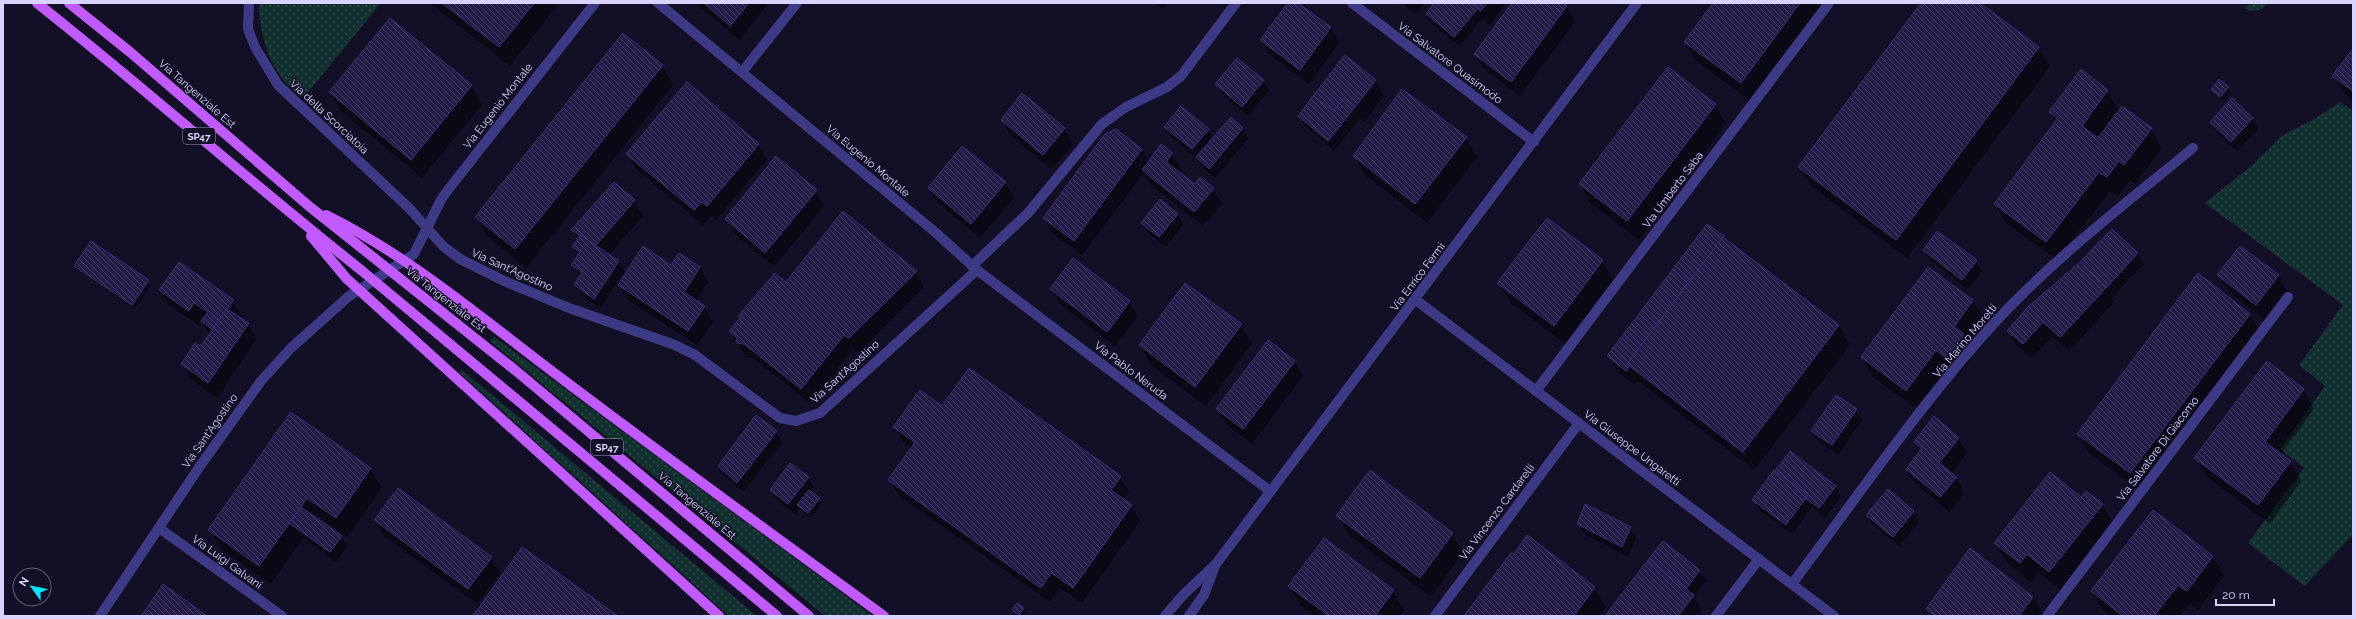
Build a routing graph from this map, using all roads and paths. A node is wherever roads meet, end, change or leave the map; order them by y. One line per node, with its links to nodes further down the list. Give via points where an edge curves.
1 (37, 3): 15 (main road, SP47)
2 (69, 3): 14 (main road, Via Tangenziale Est / SP47, via 130,52)
3 (249, 3): 16 (street, Via della Scorciatoia, via 248,29 255,47 278,85)
4 (595, 3): 16 (street, Via Eugenio Montale, via 442,198)
5 (658, 3): 11 (street, Via Eugenio Montale)
6 (797, 3): 11 (street)
7 (1236, 3): 17 (street, Via Sant'Agostino, via 1181,76 1167,88 1126,107 1102,124 1028,213)
8 (1352, 3): 12 (street, Via Salvatore Quasimodo)
9 (1637, 3): 12 (street, Via Enrico Fermi)
10 (1829, 3): 20 (street, Via Umberto Saba)
11 (742, 72): 17 (street, Via Eugenio Montale)
12 (1534, 142): 19 (street, Via Enrico Fermi)
13 (2193, 148): 26 (street, Via Marino Moretti, via 2088,234 1997,320 1938,390)
14 (310, 207): 31 (main road, Via Tangenziale Est / SP47, via 515,370); 32 (main road, via 354,228 418,270 633,433)
15 (298, 220): 29 (main road, via 347,279); 30 (main road, SP47)
16 (428, 228): 17 (street, Via Sant'Agostino, via 448,250 481,270 569,308 675,345 695,355 772,414 788,420 808,418 820,413); 23 (street, Via Sant'Agostino, via 414,254 348,297 304,335 274,366 200,466)
17 (975, 268): 22 (street, Via Pablo Neruda)
18 (2288, 297): 38 (street, Via Salvatore Di Giacomo)
19 (1416, 300): 20 (street, Via Giuseppe Ungaretti); 22 (street, Via Enrico Fermi)
20 (1536, 391): 21 (street, Via Giuseppe Ungaretti)
21 (1579, 423): 24 (street, Via Giuseppe Ungaretti); 35 (street, Via Vincenzo Cardarelli)
22 (1270, 491): 25 (street, Via Enrico Fermi)
23 (159, 528): 27 (street, Via Sant'Agostino); 28 (street, Via Luigi Galvani)
24 (1759, 559): 26 (street, Via Giuseppe Ungaretti); 36 (street)
25 (1216, 564): 33 (street, Via Enrico Fermi); 34 (street, Via Enrico Fermi, via 1204,595)
26 (1792, 584): 37 (street, Via Giuseppe Ungaretti)
27 (100, 616)
28 (282, 616)
29 (719, 616)
30 (777, 616)
31 (809, 616)
32 (884, 616)
33 (1165, 616)
34 (1190, 616)
35 (1435, 616)
36 (1716, 616)
37 (1834, 616)
38 (2047, 616)

